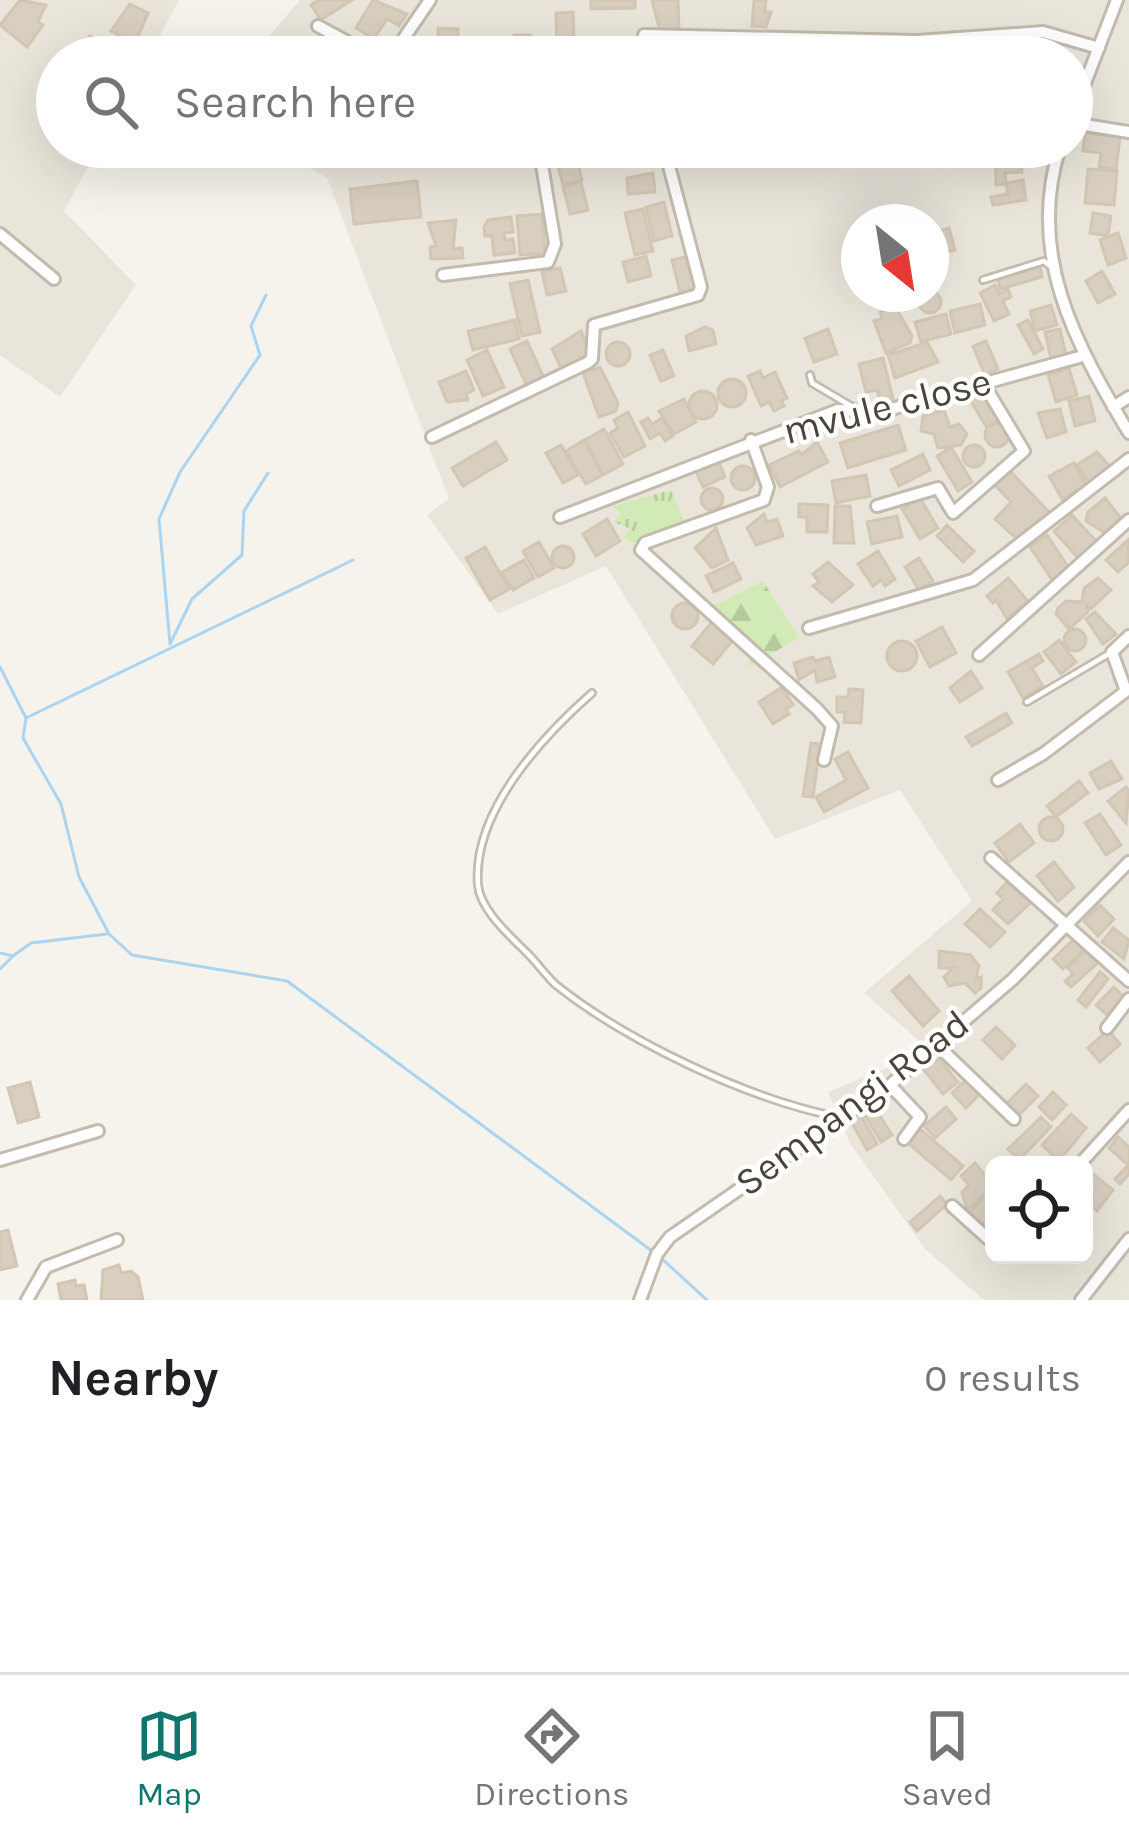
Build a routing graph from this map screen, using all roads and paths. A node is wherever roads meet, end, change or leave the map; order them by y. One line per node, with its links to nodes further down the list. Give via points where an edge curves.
1 (430, 0): 5 (street)
2 (1117, 0): 11 (street)
3 (319, 26): 4 (street)
4 (337, 36)
5 (405, 36)
6 (644, 36): 7 (street)
7 (722, 36)
8 (987, 36): 9 (street)
9 (1057, 36)
10 (1093, 46): 11 (street)
11 (1099, 48): 12 (street)
12 (1093, 64)
13 (1093, 124): 14 (street)
14 (1129, 132)
15 (542, 168): 20 (street, via 555,244 548,262)
16 (669, 168): 30 (street, via 698,296 594,325 587,363)
17 (1054, 168): 19 (street)
18 (0, 234): 21 (street)
19 (1050, 266): 22 (lane, via 1044,261); 23 (street)
20 (443, 275)
21 (54, 279)
22 (983, 280)
23 (1083, 356): 25 (street, mvule close); 27 (street)
24 (810, 374): 28 (lane)
25 (983, 383): 28 (street, mvule close, via 884,411); 33 (street, via 1024,452 953,513 938,488)
26 (1129, 397): 27 (street)
27 (1113, 407): 29 (street)
28 (856, 409): 31 (street, mvule close)
29 (1129, 433)
30 (431, 437)
31 (751, 440): 34 (street, mvule close); 42 (street, via 768,487 764,500 641,550 832,726)
32 (1129, 459): 36 (street, via 973,580)
33 (877, 506)
34 (560, 517)
35 (1129, 520): 39 (street)
36 (809, 628)
37 (1129, 636): 38 (street)
38 (1112, 652): 41 (lane); 43 (street, via 1126,691)
39 (979, 655)
40 (592, 693): 53 (lane, via 556,725 508,789 479,850 478,890 555,984 750,1093)
41 (1027, 702)
42 (824, 760)
43 (998, 780)
44 (991, 859): 46 (street)
45 (1129, 862): 46 (street, Sempangi Road)
46 (1064, 924): 47 (street); 50 (street, Sempangi Road)
47 (1129, 981)
48 (1129, 999): 49 (street)
49 (1107, 1028)
50 (937, 1045): 51 (street, Sempangi Road); 54 (street)
51 (890, 1085): 53 (street, Sempangi Road); 56 (street, via 920,1117)
52 (1129, 1110): 57 (street)
53 (838, 1117): 64 (street, Sempangi Road, via 670,1237)
54 (1014, 1119)
55 (98, 1131): 58 (street)
56 (904, 1139)
57 (1087, 1156)
58 (0, 1160)
59 (952, 1206): 60 (street)
60 (985, 1236)
61 (1129, 1239): 65 (street)
62 (117, 1240): 63 (street, via 46,1267)
63 (27, 1300)
64 (640, 1300)
65 (1081, 1300)

